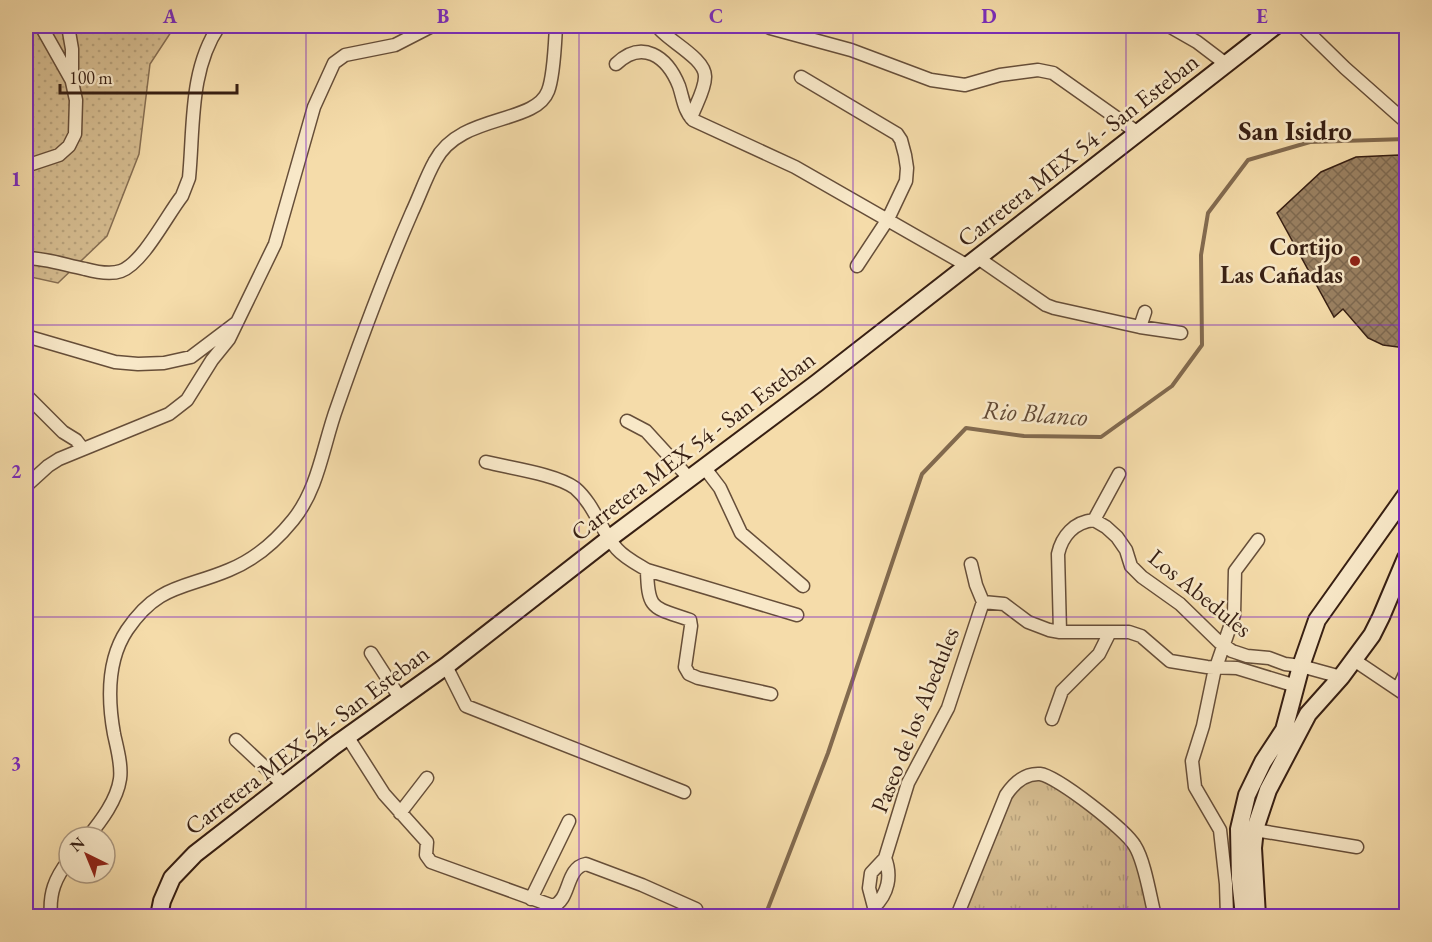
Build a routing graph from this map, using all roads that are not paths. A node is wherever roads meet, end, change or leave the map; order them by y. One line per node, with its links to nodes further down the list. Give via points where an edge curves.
1 (41, 26): 14 (street)
2 (68, 26): 14 (street)
3 (219, 26): 20 (street, via 198,78 187,185 138,260 123,270 96,272)
4 (432, 26): 24 (street, via 395,45 345,55 334,63 314,107 275,244)
5 (556, 26): 69 (street, via 546,95 515,116 460,134 448,142 435,160 389,263 303,507 260,552 232,569 162,594 145,608 123,637 113,664 111,698 120,781)
6 (657, 26): 15 (street, via 705,71)
7 (1169, 26): 12 (street)
8 (1275, 26): 12 (street, Carretera MEX 54 - San Esteban)
9 (1302, 26): 16 (street)
10 (770, 28): 17 (street, via 851,50 931,80 965,85 1000,75 1038,70 1053,73)
11 (616, 64): 15 (street, via 638,50 654,54 675,77)
12 (1226, 64): 17 (street, Carretera MEX 54 - San Esteban)
13 (801, 77): 19 (street, via 900,136 906,181)
14 (72, 82): 18 (street, via 75,134 69,146 51,160)
15 (691, 118): 19 (street, via 795,167)
16 (1407, 122)
17 (1138, 133): 21 (street, Carretera MEX 54 - San Esteban)
18 (26, 166)
19 (888, 219): 21 (street); 22 (street)
20 (26, 258)
21 (973, 262): 25 (street, via 1054,308); 32 (street, Carretera MEX 54 - San Esteban)
22 (857, 266)
23 (1145, 312): 25 (street)
24 (238, 322): 27 (street, via 191,357 164,363 128,364); 30 (street, via 180,407)
25 (1140, 327): 26 (street)
26 (1181, 333)
27 (26, 336)
28 (26, 395): 30 (street)
29 (627, 421): 34 (street, via 646,431)
30 (83, 449): 35 (street, via 48,466)
31 (486, 462): 38 (street, via 556,479 574,488)
32 (704, 467): 34 (street, Carretera MEX 54 - San Esteban); 43 (street, via 720,488 741,533)
33 (1119, 474): 37 (street)
34 (690, 478): 38 (street, Carretera MEX 54 - San Esteban)
35 (26, 486)
36 (1404, 504): 52 (street, via 1317,620)
37 (1094, 520): 46 (street, via 1078,524 1060,545); 48 (street, Los Abedules, via 1117,537 1134,569)
38 (610, 538): 42 (street, via 620,553); 51 (street, Carretera MEX 54 - San Esteban)
39 (1258, 540): 48 (street, via 1235,571 1234,615)
40 (1407, 558): 50 (street, via 1381,617)
41 (971, 564): 44 (street)
42 (647, 570): 45 (street); 58 (street, via 652,604 690,620 685,667 689,674)
43 (803, 586)
44 (983, 602): 46 (street, Los Abedules, via 1004,604 1035,626); 72 (street, Paseo de los Abedules, via 950,702 908,783)
45 (797, 615)
46 (1060, 632): 47 (street, Los Abedules)
47 (1110, 632): 53 (street, Los Abedules, via 1141,636 1170,661); 60 (street, via 1096,658 1062,691)
48 (1224, 645): 52 (street, Los Abedules, via 1241,656); 53 (street)
49 (371, 653): 59 (street)
50 (1354, 660): 55 (street); 57 (street)
51 (446, 666): 59 (street, Carretera MEX 54 - San Esteban); 66 (street, via 467,707)
52 (1301, 666): 55 (street, Los Abedules); 56 (street)
53 (1216, 667): 56 (street, Los Abedules, via 1237,668); 82 (street, via 1192,768 1195,787 1220,830)
54 (1407, 672): 57 (street)
55 (1341, 677): 61 (street)
56 (1296, 686): 61 (street)
57 (1402, 692)
58 (771, 694)
59 (400, 698): 62 (street, Carretera MEX 54 - San Esteban)
60 (1052, 719)
61 (1294, 723): 70 (street, via 1263,762 1252,785 1244,806)
62 (347, 736): 65 (street, Carretera MEX 54 - San Esteban); 67 (street)
63 (236, 740): 65 (street)
64 (427, 778): 67 (street)
65 (284, 785): 79 (street, Carretera MEX 54 - San Esteban, via 185,862 171,878)
66 (684, 792)
67 (400, 813): 74 (street, via 427,842 429,860)
68 (569, 821): 74 (street)
69 (96, 825)
70 (1247, 829): 71 (street); 77 (street, via 1240,879)
71 (1357, 847)
72 (885, 858): 76 (street, Paseo de los Abedules, via 888,882); 76 (street, Paseo de los Abedules, via 870,876)
73 (57, 879): 78 (street, via 50,902)
74 (531, 899): 75 (street, via 549,906 559,904 574,871 586,864)
75 (696, 909)
76 (873, 912)
77 (1250, 913)
78 (51, 916)
79 (159, 916)
80 (957, 916): 81 (street, via 1006,795 1020,780 1036,774 1057,781 1132,841)
81 (1155, 916)
82 (1227, 916)

